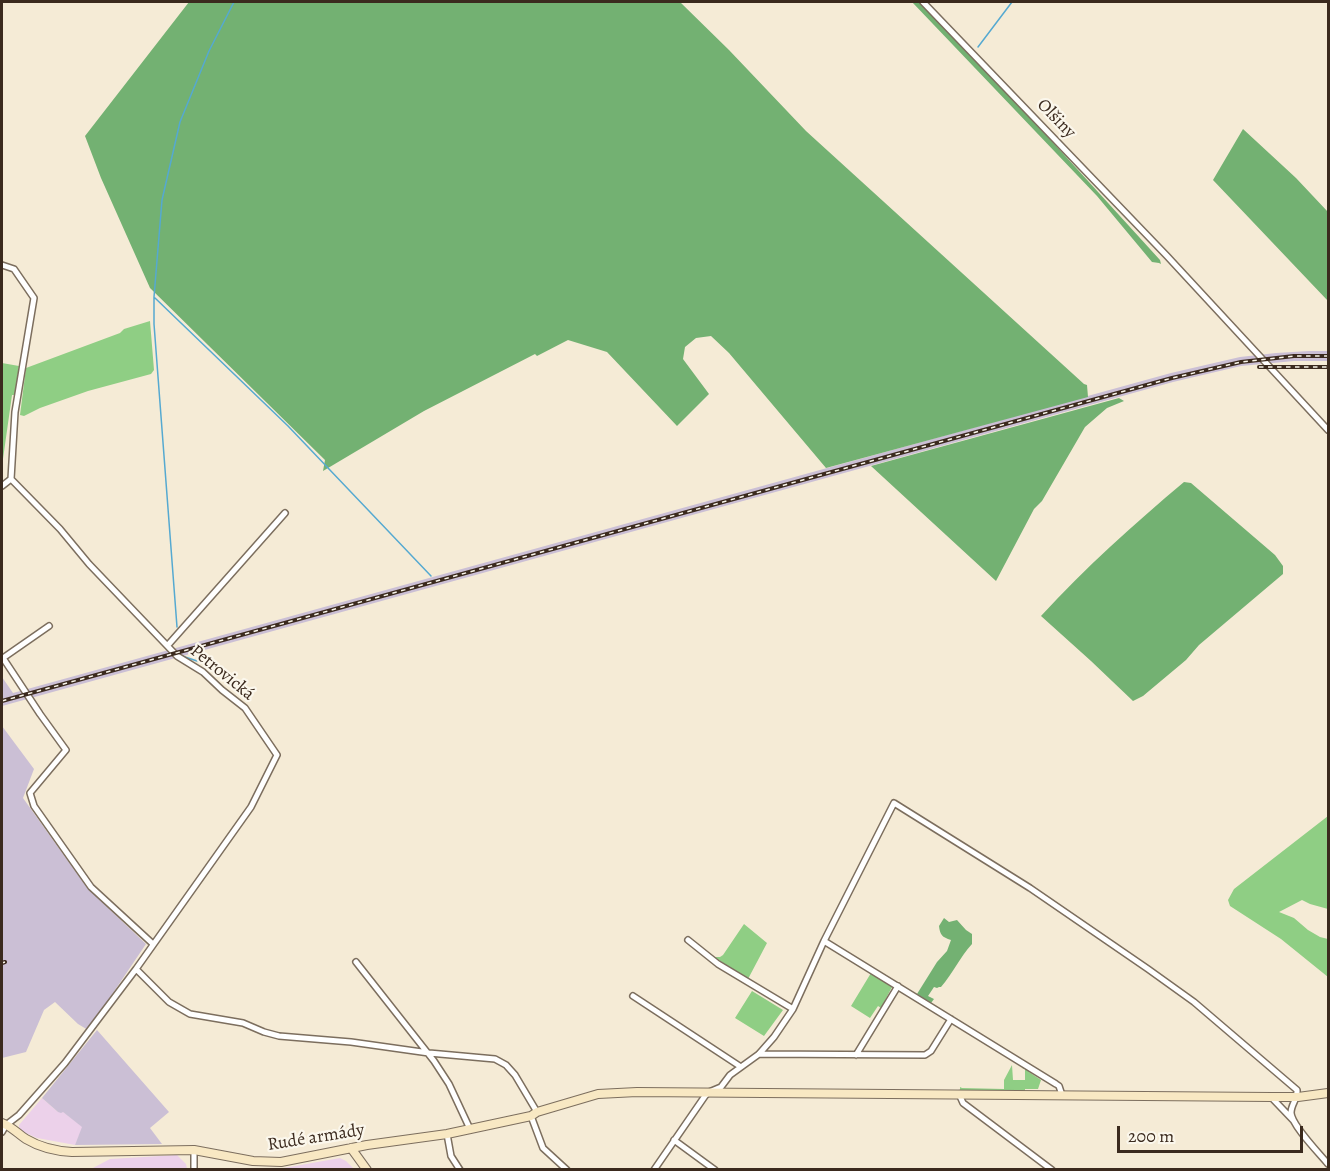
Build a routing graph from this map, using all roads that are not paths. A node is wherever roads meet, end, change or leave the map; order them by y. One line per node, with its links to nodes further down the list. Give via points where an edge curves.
1 (923, 2): 3 (street, Olšiny)
2 (2, 265): 4 (street, via 14,269 34,298 15,412)
3 (1329, 430)
4 (11, 479): 5 (street); 8 (street, Petrovická)
5 (2, 486)
6 (285, 513): 8 (street)
7 (49, 626): 11 (street, via 3,658 66,750 30,793 34,806 91,887)
8 (168, 645): 11 (street, Petrovická, via 244,708 277,755 251,807)
9 (688, 940): 16 (street, via 718,964)
10 (824, 941): 14 (street); 16 (street); 27 (street, via 894,803 1030,888 1194,1002 1297,1090)
11 (153, 944): 13 (street, Petrovická)
12 (356, 962): 18 (street)
13 (136, 969): 18 (street, via 169,1002 190,1014 243,1023 279,1036); 30 (street, Petrovická, via 65,1063 19,1115)
14 (898, 986): 17 (street); 20 (street)
15 (633, 996): 21 (street)
16 (793, 1009): 19 (street)
17 (951, 1019): 20 (street, via 931,1051 924,1055); 25 (street, via 1056,1083)
18 (429, 1053): 28 (street, via 495,1059 506,1065); 31 (street)
19 (759, 1054): 20 (street); 21 (street)
20 (856, 1055)
21 (741, 1067): 22 (street, via 721,1088)
22 (709, 1092): 24 (street, Rudé armády); 28 (street, Rudé armády, via 598,1094); 33 (street)
23 (1329, 1093): 27 (street, Rudé armády)
24 (959, 1094): 25 (street, Rudé armády); 43 (street, via 963,1103)
25 (1062, 1095): 26 (street, Rudé armády)
26 (1271, 1097): 27 (street, Rudé armády); 29 (street)
27 (1298, 1097): 29 (street, via 1292,1108)
28 (534, 1114): 31 (street, Rudé armády); 40 (street, via 543,1148)
29 (1293, 1120): 36 (street)
30 (3, 1127): 35 (street, Rudé armády, via 56,1151)
31 (470, 1129): 32 (street, Rudé armády)
32 (447, 1134): 34 (street, Rudé armády); 39 (street, via 451,1156)
33 (674, 1140): 41 (street); 42 (street)
34 (351, 1148): 35 (street, Rudé armády, via 281,1162); 38 (street)
35 (194, 1150): 37 (street)
36 (1329, 1164)
37 (194, 1170)
38 (367, 1170)
39 (460, 1170)
40 (567, 1170)
41 (654, 1170)
42 (716, 1170)
43 (1052, 1170)

